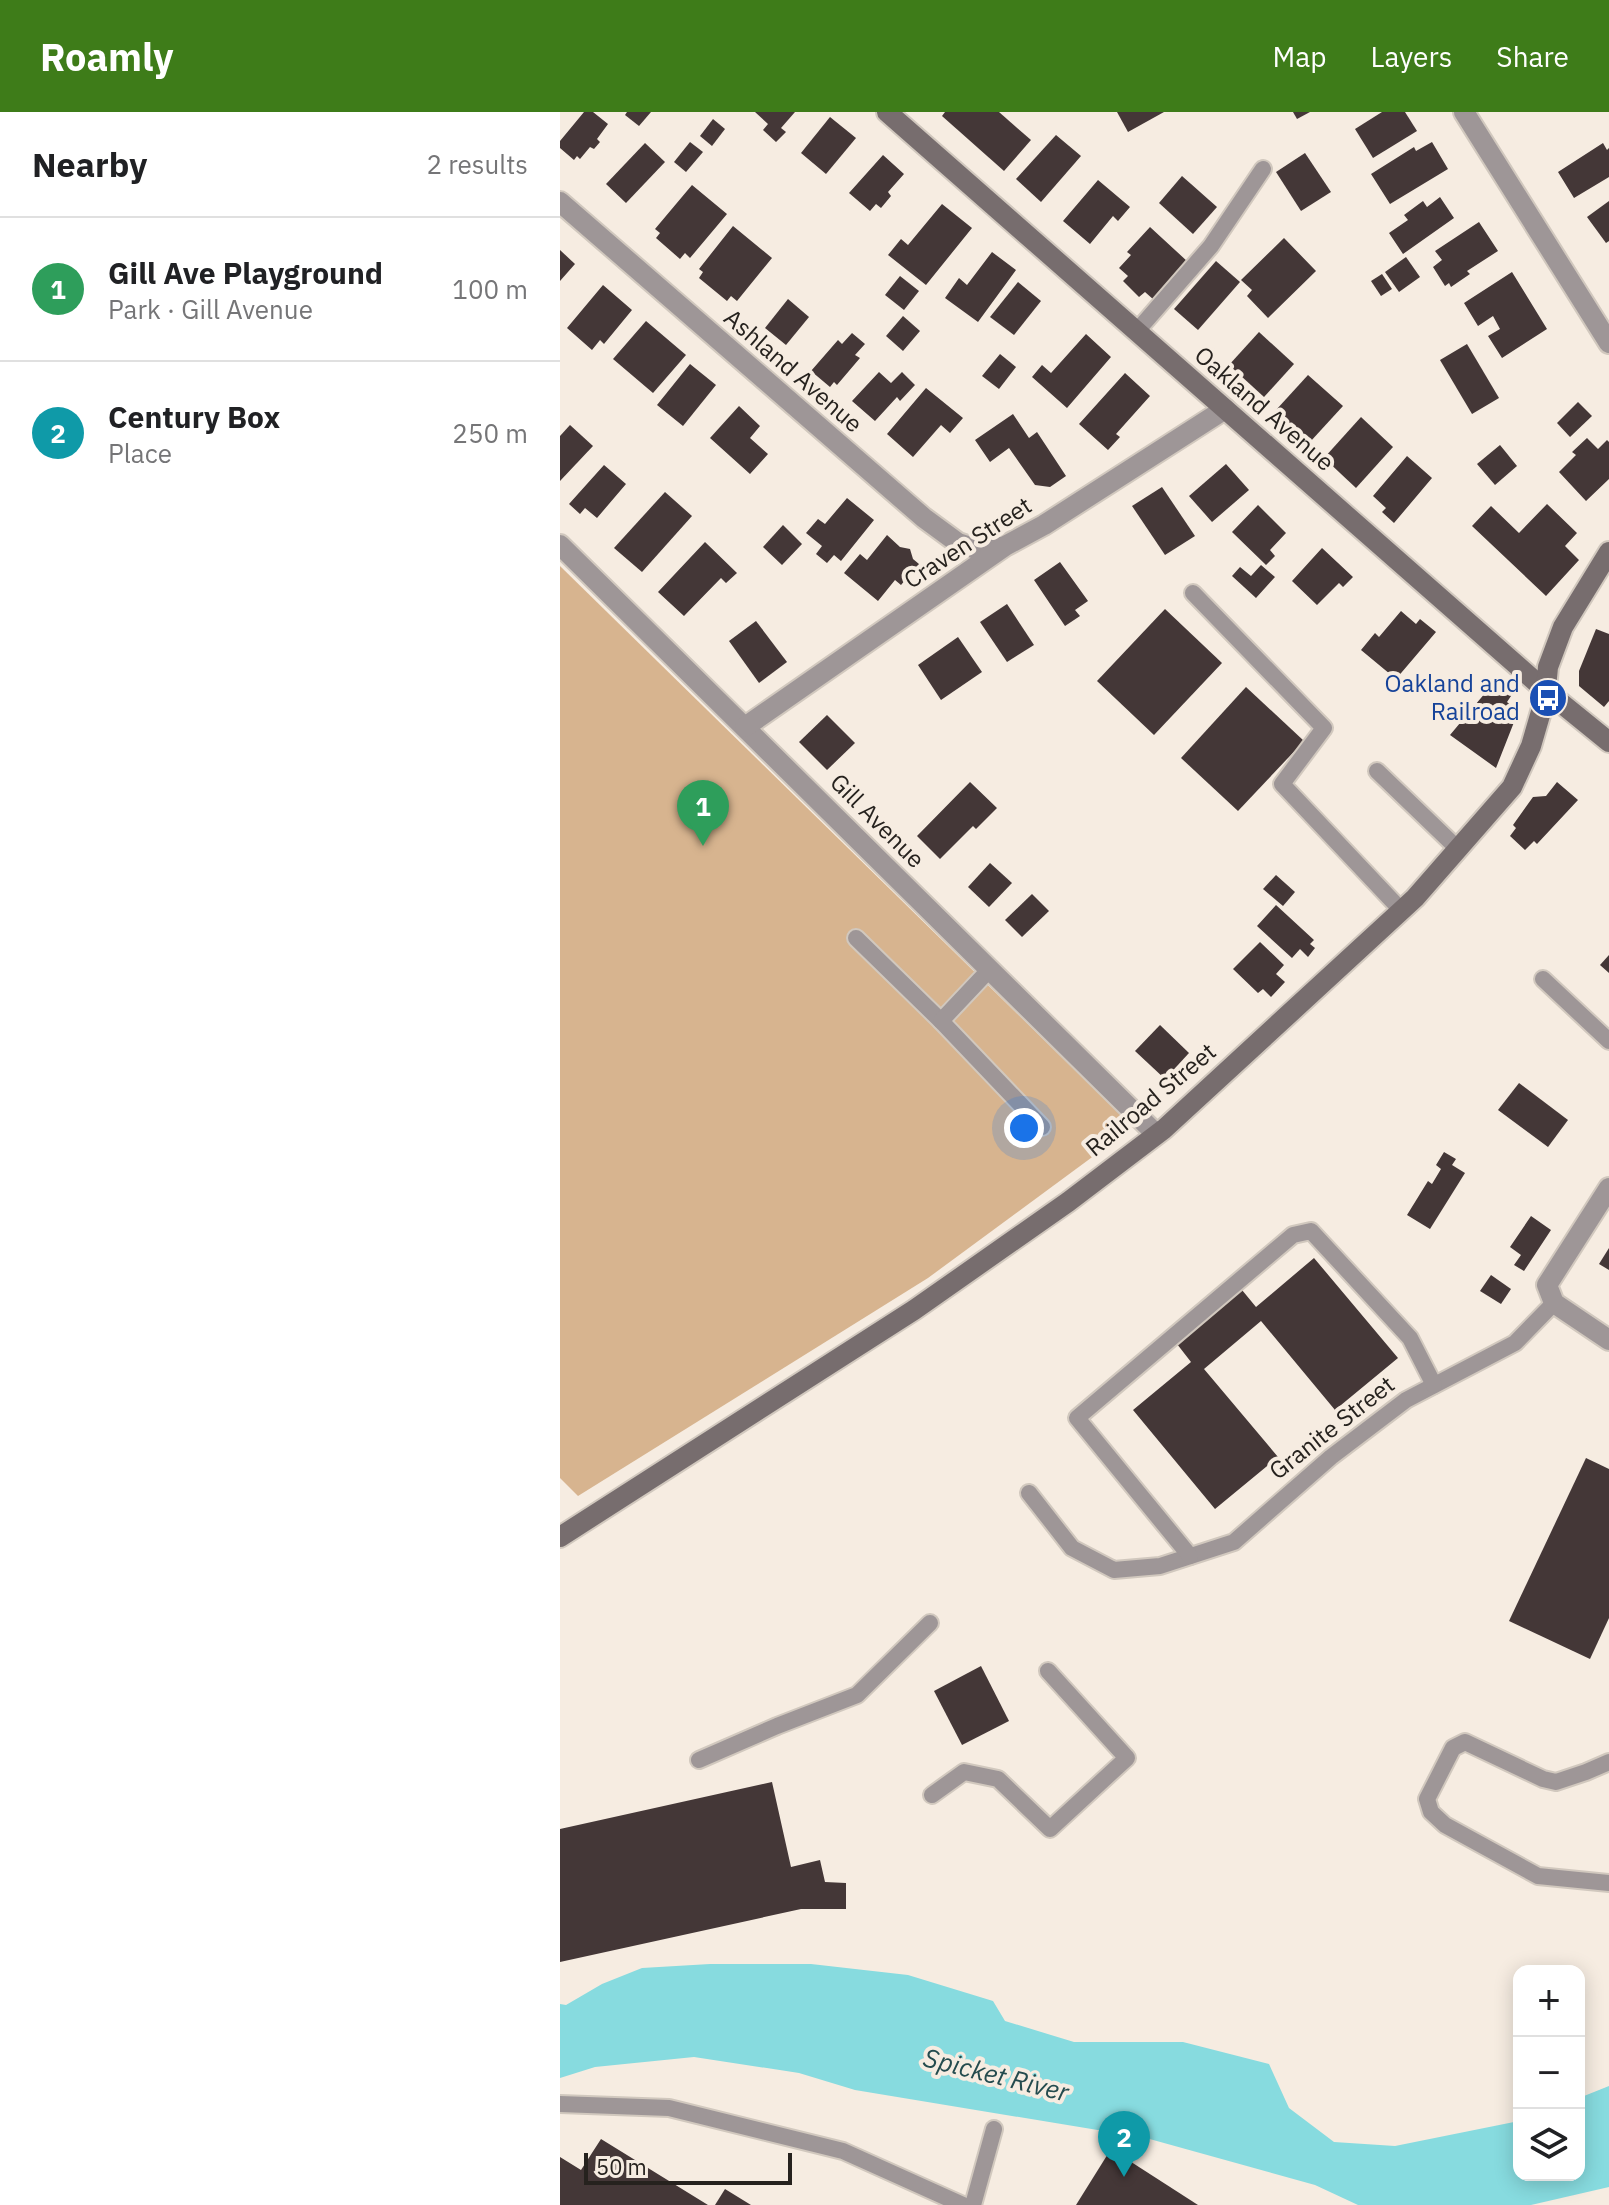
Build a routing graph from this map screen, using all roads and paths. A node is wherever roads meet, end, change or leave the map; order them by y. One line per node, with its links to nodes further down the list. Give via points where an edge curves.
1 (887, 112): 5 (main road, Oakland Avenue)
2 (1464, 112): 6 (street)
3 (1263, 169): 5 (lane, via 1211,246)
4 (560, 202): 9 (street, Ashland Avenue, via 924,518 958,543 982,551)
5 (1137, 331): 7 (main road, Oakland Avenue)
6 (1609, 343)
7 (1225, 409): 9 (street, Craven Street); 12 (main road, Oakland Avenue)
8 (560, 545): 13 (street, Gill Avenue)
9 (1005, 546): 13 (street, Craven Street)
10 (1609, 552): 12 (main road, Railroad Street, via 1563,627)
11 (1193, 593): 17 (lane, via 1324,728 1282,784)
12 (1545, 690): 14 (main road, Oakland Avenue); 16 (main road, Railroad Street, via 1531,746 1512,787)
13 (745, 727): 19 (street, Gill Avenue)
14 (1609, 742)
15 (1377, 771): 16 (lane)
16 (1458, 849): 17 (main road, Railroad Street)
17 (1401, 910): 24 (main road, Railroad Street)
18 (856, 938): 21 (lane)
19 (990, 969): 21 (lane); 24 (street, Gill Avenue)
20 (1543, 979): 22 (lane)
21 (941, 1021): 23 (lane)
22 (1609, 1041)
23 (1042, 1127)
24 (1156, 1134): 30 (main road, Railroad Street, via 914,1310)
25 (1609, 1188): 26 (street, via 1547,1285)
26 (1554, 1303): 27 (street); 28 (lane, Granite Street, via 1515,1343)
27 (1609, 1340)
28 (1434, 1385): 31 (lane, Granite Street, via 1331,1457 1234,1542); 31 (lane, via 1410,1338 1311,1231 1293,1235 1077,1418)
29 (1029, 1493): 31 (lane, Granite Street, via 1072,1548 1114,1570 1160,1566)
30 (560, 1537)
31 (1190, 1556)
32 (930, 1623): 34 (lane, via 857,1695)
33 (1048, 1671): 36 (lane, via 1127,1758 1050,1829 998,1779 964,1772)
34 (699, 1760)
35 (1609, 1762): 37 (lane, via 1556,1782 1465,1742 1453,1748 1427,1799 1431,1812 1445,1825 1538,1876)
36 (932, 1795)
37 (1609, 1883)
38 (560, 2104): 40 (lane, via 669,2108 828,2147)
39 (994, 2129): 41 (lane)
40 (963, 2205)
41 (973, 2205)

